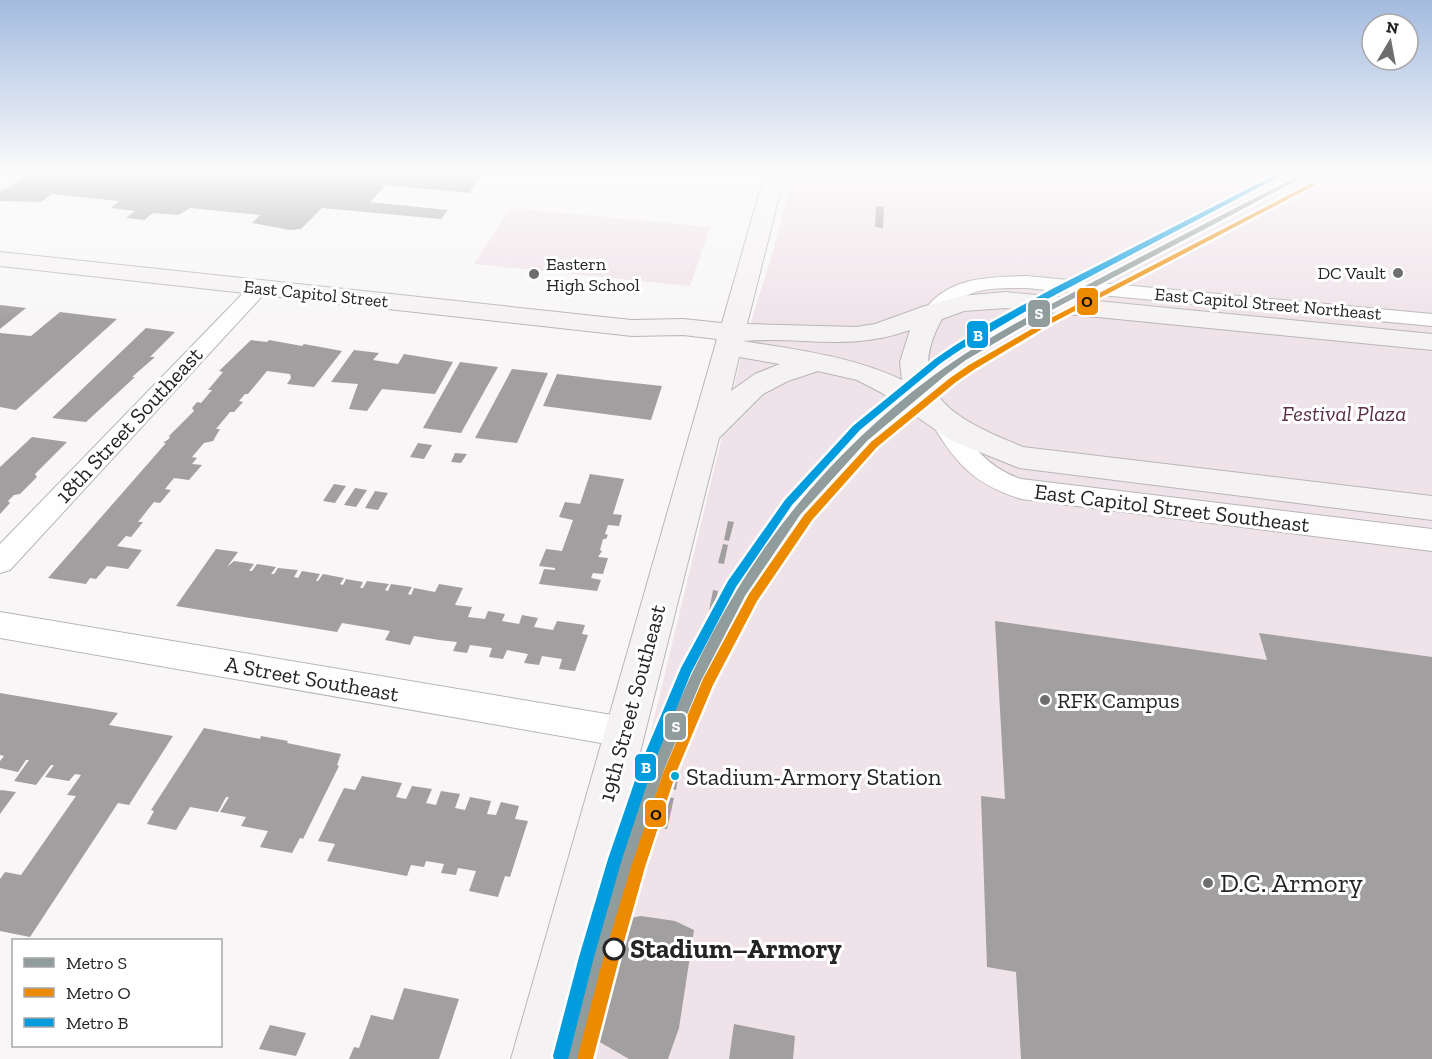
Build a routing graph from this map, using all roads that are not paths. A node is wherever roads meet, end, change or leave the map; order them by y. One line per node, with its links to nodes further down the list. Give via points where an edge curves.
1 (762, 222): 9 (main road, 19th Street Southeast)
2 (0, 259): 3 (main road, East Capitol Street)
3 (259, 288): 8 (main road, East Capitol Street); 16 (street, 18th Street Southeast)
4 (1190, 297): 5 (street, East Capitol Street Northeast, via 1008,282 962,288 945,298); 6 (main road); 7 (street, East Capitol Street Northeast)
5 (934, 311): 6 (main road, East Capitol Street Northeast, via 974,301 998,300); 9 (main road, East Capitol Street Northeast, via 868,334); 12 (main road, via 921,332 913,359 921,392)
6 (1149, 313): 10 (main road, East Capitol Street Northeast)
7 (1432, 320)
8 (632, 328): 9 (main road, East Capitol Street Southeast, via 653,340)
9 (730, 339): 11 (main road, East Capitol Street Southeast); 13 (main road, 19th Street Southeast)
10 (1432, 342)
11 (820, 362): 12 (main road, East Capitol Street Southeast, via 881,380); 13 (main road, via 775,374 754,385)
12 (941, 419): 14 (main road, East Capitol Street Southeast, via 980,443 1038,460); 15 (street, East Capitol Street Southeast, via 980,472 1021,489)
13 (703, 436): 18 (main road, 19th Street Southeast)
14 (1432, 508)
15 (1432, 540)
16 (0, 562)
17 (0, 626): 18 (street, A Street Southeast)
18 (624, 732): 19 (main road, 19th Street Southeast)
19 (537, 1059)

